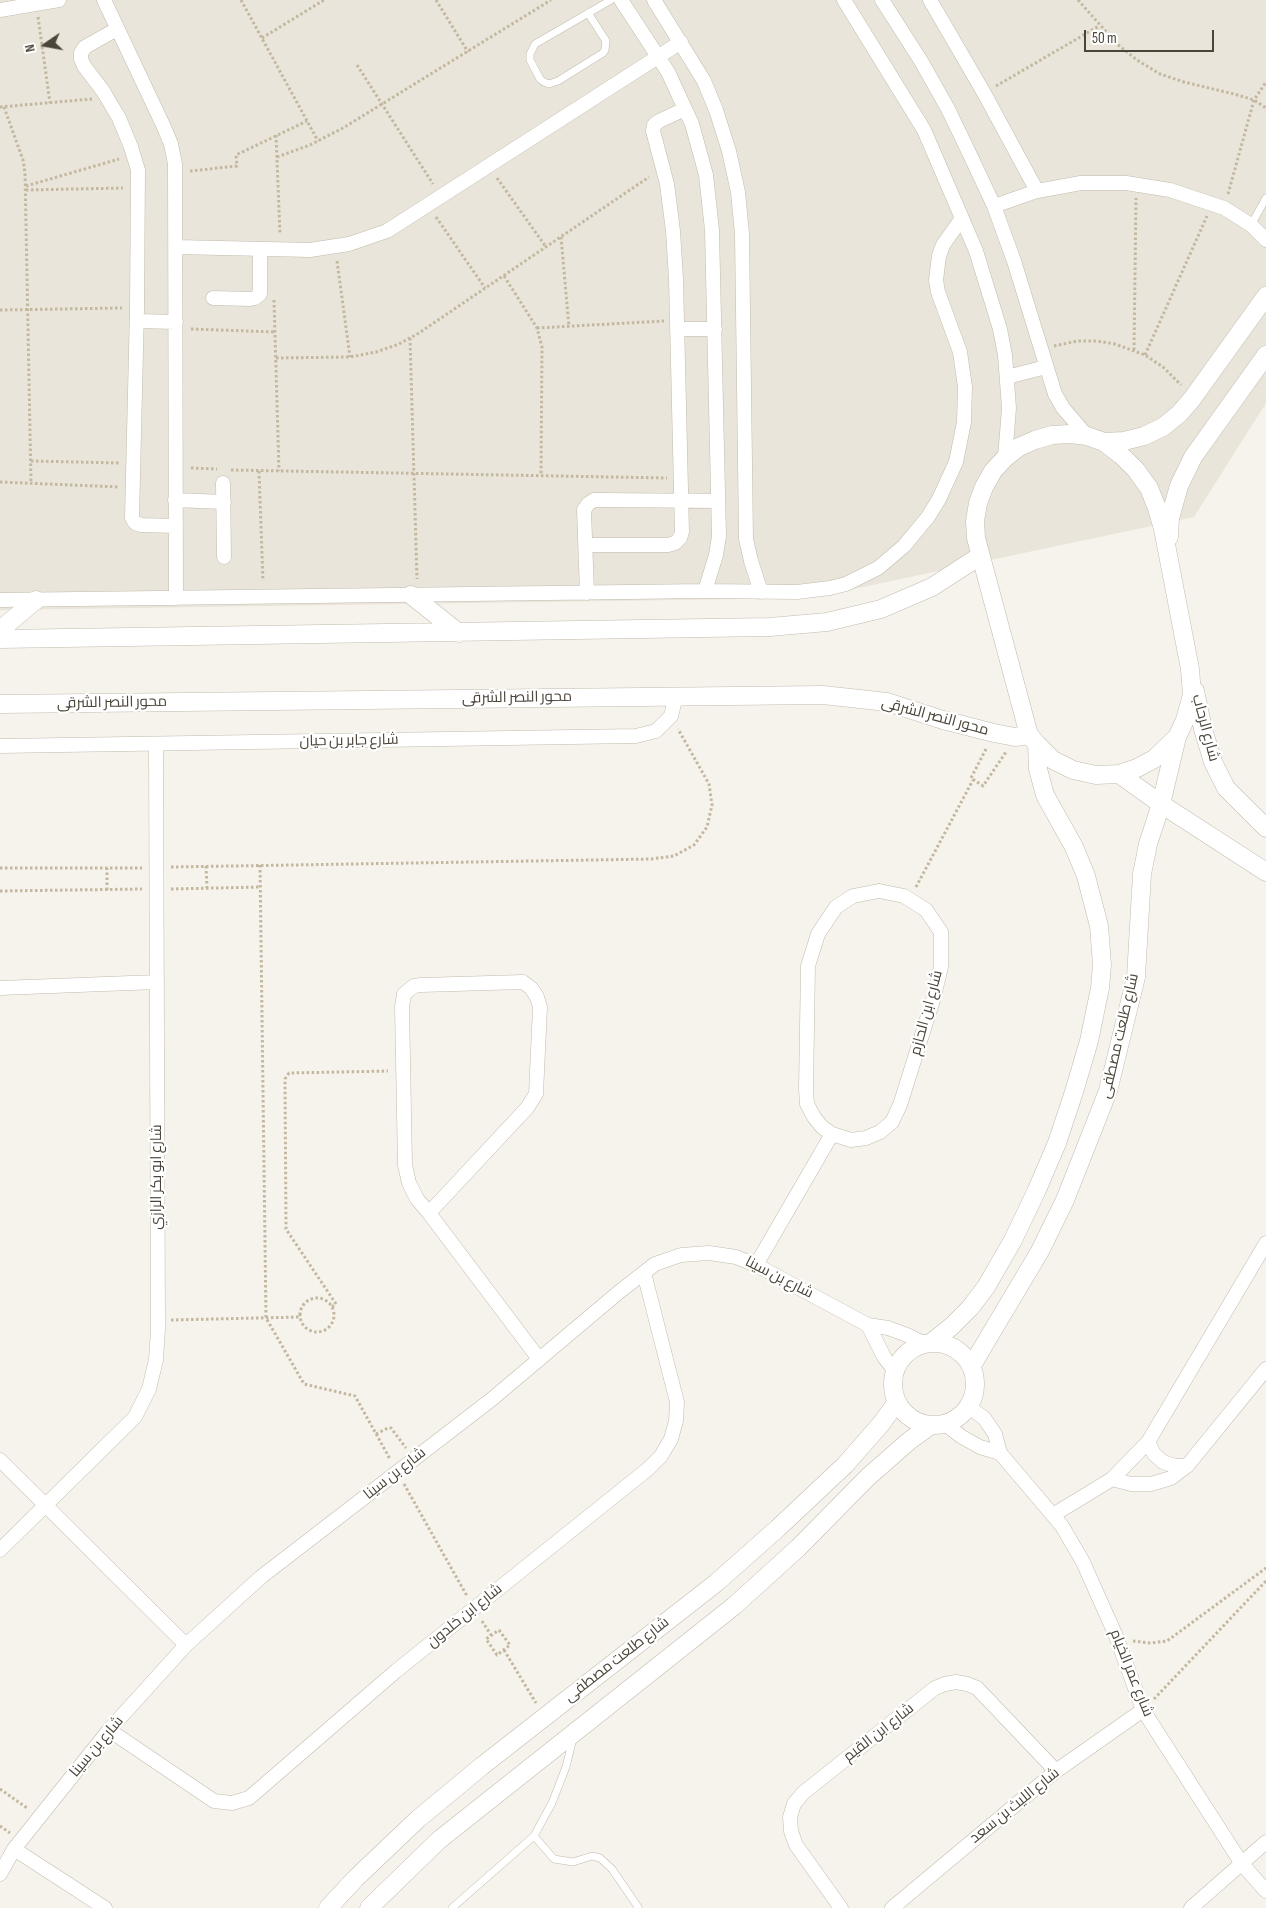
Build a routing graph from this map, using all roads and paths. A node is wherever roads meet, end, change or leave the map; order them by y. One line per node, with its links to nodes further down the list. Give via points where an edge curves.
1 (59, 0): 14 (street)
2 (104, 0): 18 (street)
3 (241, 0): 19 (path)
4 (324, 0): 19 (path)
5 (436, 0): 21 (path)
6 (551, 0): 21 (path)
7 (611, 0): 16 (lane)
8 (621, 0): 22 (street)
9 (654, 0): 20 (street)
10 (844, 0): 50 (street, via 924,130)
11 (882, 0): 48 (street, via 948,109)
12 (930, 0): 25 (street)
13 (1078, 0): 17 (path)
14 (36, 5): 15 (street); 28 (path)
15 (0, 10)
16 (588, 13): 16 (lane, via 535,44 530,54 532,65 544,82 558,81 605,50 606,41)
17 (1099, 26): 25 (path); 27 (path, via 1117,44 1160,74)
18 (117, 29): 26 (street, via 85,46 81,52 84,66); 40 (street, via 163,125)
19 (262, 38): 33 (path)
20 (681, 42): 22 (street); 107 (street, via 704,80 716,110 738,192 742,234 746,539)
21 (468, 52): 29 (path)
22 (658, 56): 32 (street); 38 (street)
23 (357, 65): 29 (path)
24 (1266, 82): 27 (path)
25 (984, 93): 44 (street)
26 (107, 98): 28 (path); 36 (street, via 119,118)
27 (1254, 100): 31 (path); 49 (path)
28 (50, 103): 30 (path)
29 (382, 104): 35 (path); 45 (path)
30 (2, 107): 42 (path, via 23,160)
31 (1266, 108)
32 (685, 109): 39 (street, via 654,125); 71 (street, via 706,175 712,230)
33 (307, 121): 34 (path); 35 (path)
34 (276, 136): 37 (path); 40 (path, via 236,155 237,166)
35 (318, 141): 37 (path)
36 (133, 155): 42 (path); 43 (street, via 138,170)
37 (276, 157): 58 (path)
38 (488, 165): 45 (street); 56 (path)
39 (662, 168): 52 (path); 67 (street, via 673,231)
40 (175, 173): 54 (street)
41 (1136, 185): 44 (street, via 1081,183); 49 (street, via 1170,190); 75 (path)
42 (26, 188): 43 (path); 64 (path)
43 (138, 188): 66 (street)
44 (1037, 191): 48 (street)
45 (441, 196): 47 (street)
46 (1266, 198): 51 (lane)
47 (427, 205): 55 (street, via 387,231); 60 (path)
48 (994, 206): 74 (street)
49 (1218, 206): 51 (street); 77 (path)
50 (962, 218): 81 (street, via 976,251 1000,329); 107 (street, via 943,245 936,268 938,292 960,352 966,404 957,456 939,499 904,546 862,577 814,591)
51 (1251, 225): 53 (street)
52 (561, 237): 56 (path); 69 (path)
53 (1266, 240)
54 (176, 247): 57 (street); 68 (street)
55 (335, 247): 58 (street); 78 (path)
56 (546, 247): 59 (path)
57 (260, 249): 58 (street); 63 (street, via 260,294 250,299)
58 (281, 250)
59 (504, 276): 60 (path); 70 (path)
60 (486, 288): 73 (path)
61 (274, 296): 72 (path)
62 (1266, 296): 82 (street, شارع طلعت مصطفى)
63 (213, 298)
64 (28, 309): 65 (path); 66 (path); 85 (path)
65 (0, 310)
66 (137, 314): 68 (street); 86 (street)
67 (677, 324): 69 (path); 71 (street); 92 (street)
68 (176, 325): 72 (path); 87 (street)
69 (569, 326): 70 (path)
70 (537, 328): 91 (path, via 542,347)
71 (715, 329): 99 (street)
72 (275, 332): 79 (path)
73 (410, 338): 78 (path, via 376,352); 90 (path)
74 (1041, 350): 75 (path, via 1059,344 1097,341); 80 (street)
75 (1134, 350): 77 (path)
76 (1266, 354): 103 (street, via 1193,457 1179,486 1170,518)
77 (1145, 355): 82 (path, via 1164,367)
78 (350, 357): 79 (path)
79 (276, 358): 89 (path)
80 (1046, 367): 81 (street); 83 (street, via 1055,394 1064,408)
81 (1007, 377): 84 (street, via 1009,408)
82 (1192, 399): 83 (street, شارع طلعت مصطفى, via 1163,427 1144,436 1124,441)
83 (1096, 439): 84 (street, شارع طلعت مصطفى, via 1070,434 1044,437 1019,447); 103 (street, via 1121,455 1148,488 1158,508)
84 (1005, 458): 104 (street, شارع طلعت مصطفى, via 993,471 978,503 975,521)
85 (31, 461): 86 (path); 94 (path)
86 (134, 463): 96 (street)
87 (175, 467): 88 (path); 97 (street)
88 (259, 471): 89 (path); 110 (path)
89 (280, 471): 90 (path)
90 (414, 474): 91 (path); 109 (path)
91 (542, 476): 92 (path)
92 (680, 478): 98 (street)
93 (0, 482): 94 (path)
94 (31, 483): 96 (path)
95 (223, 483): 100 (street)
96 (132, 487): 101 (street, via 132,518 136,523 141,526)
97 (175, 500): 100 (street); 101 (street)
98 (681, 500): 99 (street); 102 (street, via 682,532 675,543); 102 (street, via 594,500 584,510)
99 (718, 501): 106 (street, via 718,545)
100 (224, 502): 105 (street)
101 (175, 526): 111 (street)
102 (586, 545): 108 (street)
103 (1167, 550): 117 (street)
104 (980, 556): 115 (street, via 932,587 898,602 828,622 770,628); 123 (street, شارع طلعت مصطفى)
105 (224, 557)
106 (706, 591): 107 (street); 108 (street)
107 (761, 592)
108 (587, 593): 109 (street)
109 (414, 595): 110 (street); 115 (street)
110 (264, 597): 111 (street)
111 (176, 598): 113 (street)
112 (0, 600): 113 (street)
113 (36, 600): 114 (street)
114 (0, 630)
115 (459, 634): 116 (street)
116 (0, 639)
117 (1190, 669): 122 (street, via 1192,695); 129 (street, شارع الرحاب, via 1213,762 1226,788)
118 (676, 696): 119 (street, محور النصر الشرقى); 120 (street); 121 (street, محور النصر الشرقى, via 823,694 887,702)
119 (0, 704)
120 (671, 716): 124 (street, شارع جابر بن حيان, via 656,731 612,738); 130 (path, via 709,784 712,805 707,827 694,845 674,856)
121 (994, 733): 123 (street, محور النصر الشرقى); 127 (path, via 971,778)
122 (1177, 737): 126 (street, via 1154,759); 128 (street, شارع طلعت مصطفى)
123 (1027, 739): 126 (street, via 1053,760 1074,770 1096,775); 127 (path, via 985,785); 155 (street, شارع طلعت مصطفى, via 1046,795 1074,846 1086,876 1099,926 1100,988 1074,1092 1036,1192 986,1287 952,1326)
124 (156, 744): 125 (street, شارع جابر بن حيان); 132 (street, شارع ابو بكر الرازي)
125 (0, 746)
126 (1118, 774): 128 (street)
127 (973, 780): 141 (path)
128 (1162, 804): 135 (street); 157 (street, شارع طلعت مصطفى, via 1142,874 1136,977 1108,1091 1065,1200 1040,1251)
129 (1266, 828)
130 (260, 865): 131 (path); 136 (path)
131 (206, 866): 132 (path); 137 (path)
132 (156, 867): 134 (path); 138 (street, شارع ابو بكر الرازي)
133 (0, 868): 134 (path)
134 (107, 868): 139 (path)
135 (1266, 872)
136 (261, 887): 137 (path); 152 (path)
137 (206, 888): 138 (path)
138 (156, 889): 139 (path); 142 (street, شارع ابو بكر الرازي)
139 (107, 890): 140 (path)
140 (0, 891)
141 (909, 899): 145 (street, شارع ابن الحازم, via 926,910 941,932 940,966 933,1000 900,1105 892,1122 866,1138 852,1140); 145 (street, شارع ابن الحازم, via 879,891 853,896 836,907 818,934 808,966 807,1104 822,1127)
142 (157, 982): 143 (street); 153 (street, شارع ابو بكر الرازي)
143 (0, 988)
144 (403, 1070): 146 (street, via 405,1165 417,1199); 146 (street, via 402,1000 414,986 523,982 537,997 540,1007 537,1086 532,1102); 150 (path, via 289,1073 285,1077 286,1230 336,1304)
145 (832, 1134): 148 (street)
146 (428, 1213): 156 (street)
147 (1266, 1243): 164 (street)
148 (756, 1265): 149 (street, شارع بن سينا, via 736,1257 709,1253 681,1255 655,1264); 154 (street, شارع بن سينا)
149 (644, 1273): 156 (street, شارع بن سينا); 176 (street, شارع ابن خلدون, via 677,1402 671,1439 648,1469)
150 (332, 1306): 151 (path, via 322,1298 308,1300 303,1304); 151 (path, via 334,1320 319,1332 306,1329)
151 (300, 1317): 152 (path)
152 (266, 1318): 153 (path); 163 (path, via 304,1384 355,1396)
153 (158, 1320): 171 (street, شارع ابو بكر الرازي, via 156,1360 149,1389 136,1417)
154 (868, 1326): 155 (street, شارع بن سينا, via 888,1328); 159 (street, via 879,1350)
155 (928, 1343): 157 (street, via 948,1345 962,1354); 159 (street, via 907,1353)
156 (539, 1359): 166 (street, شارع بن سينا)
157 (971, 1367): 161 (street, via 975,1380)
158 (1266, 1369): 168 (street)
159 (895, 1371): 160 (street)
160 (897, 1402): 162 (street, via 911,1418); 182 (street, شارع طلعت مصطفى, via 846,1465 778,1528 716,1583)
161 (969, 1406): 162 (street, via 954,1420); 165 (street, شارع عمر الخيام, via 984,1418 995,1434)
162 (938, 1425): 165 (street, via 980,1447); 184 (street, شارع طلعت مصطفى, via 909,1441 734,1606)
163 (376, 1434): 166 (path, via 393,1429); 169 (path)
164 (1148, 1442): 168 (street, via 1163,1462); 170 (street)
165 (1000, 1453): 172 (street, شارع عمر الخيام)
166 (413, 1459): 169 (street, شارع بن سينا)
167 (0, 1460): 171 (street)
168 (1187, 1466): 170 (street, via 1171,1478 1151,1484 1131,1484)
169 (397, 1472): 176 (path); 179 (street, شارع بن سينا, via 261,1577)
170 (1112, 1479): 172 (street)
171 (46, 1505): 173 (street, شارع ابو بكر الرازي); 179 (street)
172 (1053, 1515): 178 (street, شارع عمر الخيام, via 1083,1562)
173 (0, 1550)
174 (1266, 1568): 178 (path, via 1168,1641 1150,1643)
175 (1266, 1581): 181 (path)
176 (474, 1609): 177 (path); 183 (street, شارع ابن خلدون, via 396,1671 249,1798 232,1803 214,1801)
177 (491, 1635): 180 (path, via 486,1640 496,1654); 180 (path, via 500,1631 510,1645)
178 (1116, 1636): 181 (street, شارع عمر الخيام)
179 (186, 1645): 183 (street, شارع بن سينا)
180 (504, 1650): 182 (path)
181 (1143, 1710): 185 (street, شارع الليث بن سعد); 191 (street, شارع عمر الخيام)
182 (544, 1717): 196 (street, شارع طلعت مصطفى, via 418,1819)
183 (109, 1730): 187 (street, شارع بن سينا)
184 (575, 1730): 188 (lane, via 566,1767); 197 (street, شارع طلعت مصطفى, via 440,1840)
185 (1056, 1771): 199 (street, شارع ابن القيم, via 977,1688 956,1682 935,1688 803,1793 794,1804 790,1817 796,1845); 200 (street, شارع الليث بن سعد)
186 (0, 1788): 187 (path)
187 (40, 1818): 190 (street, شارع بن سينا)
188 (534, 1836): 194 (lane, via 554,1859 573,1862 592,1856 600,1858 612,1869); 198 (lane)
189 (1266, 1842): 191 (street)
190 (14, 1849): 192 (street, شارع بن سينا); 195 (street)
191 (1242, 1864): 193 (street, شارع عمر الخيام); 201 (street)
192 (0, 1874)
193 (1266, 1891)
194 (638, 1907)
195 (104, 1908)
196 (328, 1908)
197 (369, 1908)
198 (452, 1908)
199 (841, 1908)
200 (892, 1908)
201 (1191, 1908)

